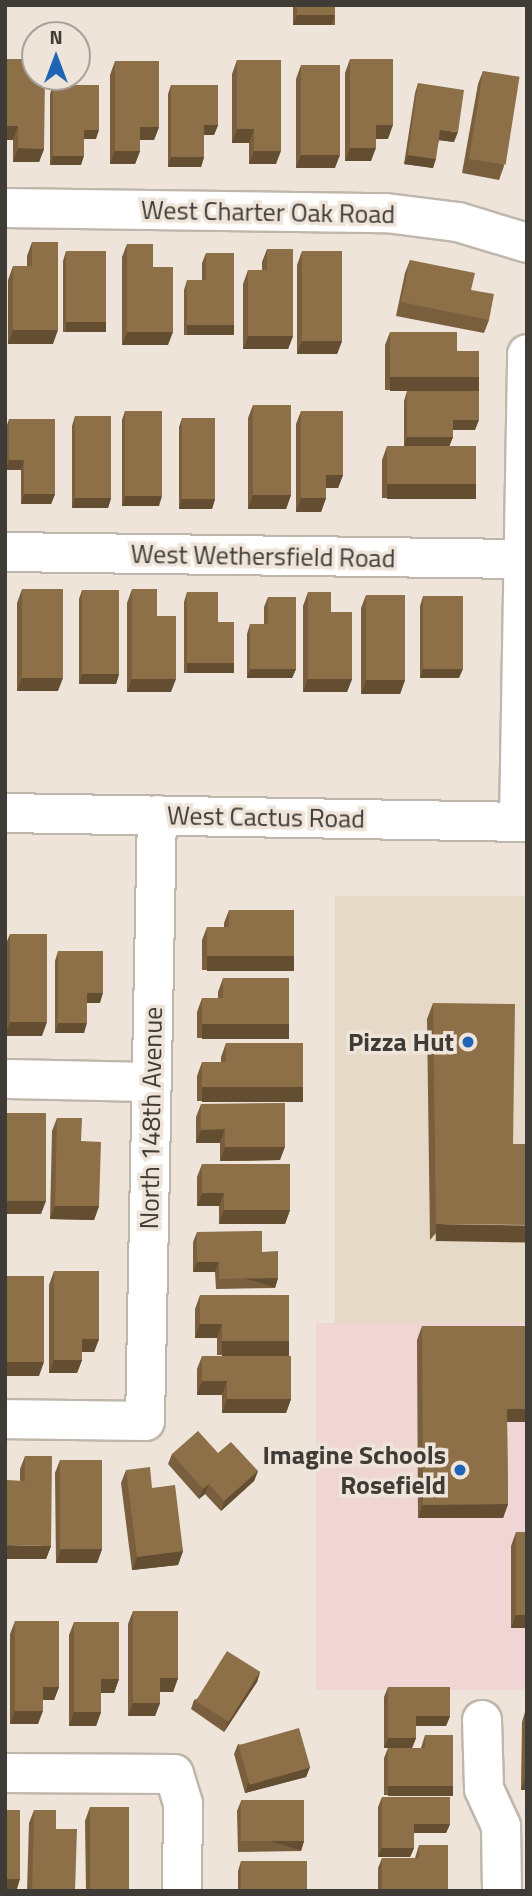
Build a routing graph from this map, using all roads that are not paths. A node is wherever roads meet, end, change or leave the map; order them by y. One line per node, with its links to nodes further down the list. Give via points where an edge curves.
1 (5, 208): 2 (street, West Charter Oak Road, via 386,213 458,222)
2 (527, 243)
3 (527, 354): 5 (street)
4 (5, 552): 5 (street, West Wethersfield Road)
5 (521, 559): 8 (street)
6 (5, 813): 7 (street, West Cactus Road)
7 (156, 815): 8 (street, West Cactus Road); 10 (street, North 148th Avenue)
8 (523, 822)
9 (5, 1079): 10 (street)
10 (151, 1082): 11 (street, North 148th Avenue, via 145,1421)
11 (5, 1419)
12 (482, 1720): 14 (street, via 484,1789)
13 (5, 1773): 15 (street, via 174,1774 183,1804)
14 (514, 1848): 16 (street)
15 (182, 1891)
16 (502, 1891)

